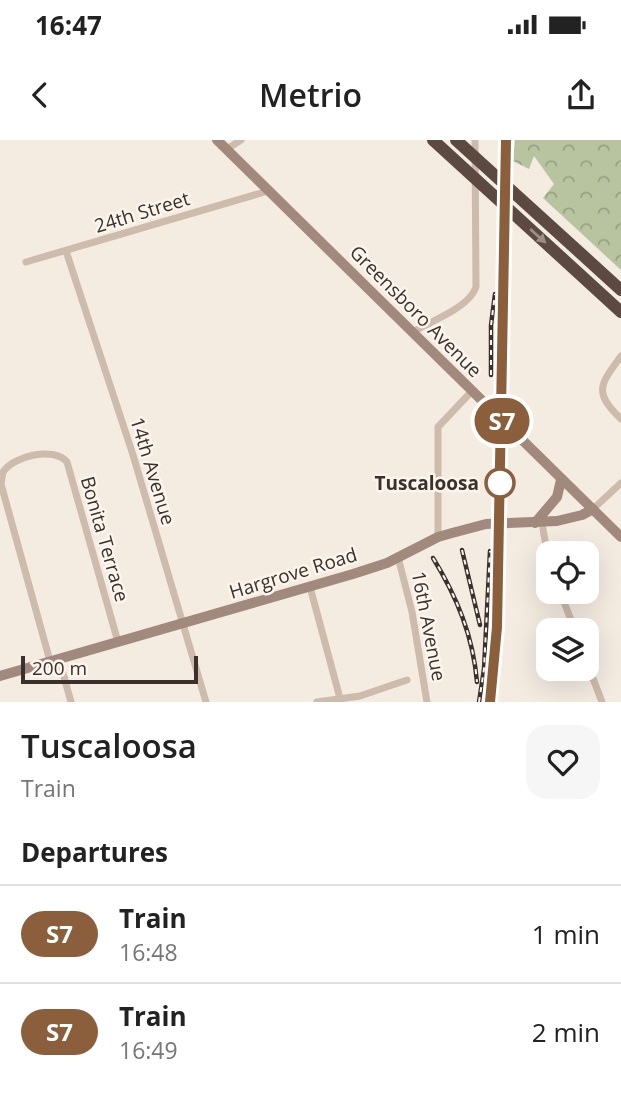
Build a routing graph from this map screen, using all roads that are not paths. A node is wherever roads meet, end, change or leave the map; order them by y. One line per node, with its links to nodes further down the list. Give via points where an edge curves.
1 (217, 140): 6 (main road, Greensboro Avenue)
2 (241, 140): 6 (street)
3 (433, 140): 11 (highway, one-way to 11, bridge)
4 (456, 140): 10 (highway, bridge)
5 (475, 140): 12 (street, via 474,294)
6 (227, 149): 7 (main road, Greensboro Avenue)
7 (268, 191): 8 (street, 24th Street); 12 (main road, Greensboro Avenue)
8 (66, 251): 9 (street, 24th Street); 25 (street, 14th Avenue)
9 (26, 262)
10 (621, 290)
11 (621, 312)
12 (412, 332): 14 (main road, Greensboro Avenue)
13 (621, 356): 15 (street, via 601,391)
14 (472, 391): 16 (main road, Greensboro Avenue); 20 (street, via 438,428)
15 (621, 419)
16 (561, 480): 18 (main road, Greensboro Avenue); 19 (main road, via 557,497)
17 (621, 483): 18 (street)
18 (593, 509): 19 (main road, Hargrove Road, via 572,518); 21 (main road, Greensboro Avenue)
19 (538, 523): 20 (main road, Hargrove Road, via 486,524); 22 (street)
20 (438, 537): 23 (main road, Hargrove Road)
21 (621, 537)
22 (543, 541)
23 (398, 557): 24 (main road, Hargrove Road); 35 (street, 16th Avenue)
24 (310, 587): 25 (main road, Hargrove Road); 31 (street)
25 (182, 624): 26 (main road, Hargrove Road); 33 (street, 14th Avenue)
26 (118, 642): 27 (main road, Hargrove Road); 27 (street, Bonita Terrace, via 67,462 52,453 15,461 3,472 1,484)
27 (55, 660): 28 (main road, Hargrove Road); 32 (street, Bonita Terrace)
28 (0, 676)
29 (407, 680): 31 (street)
30 (594, 681): 36 (street)
31 (341, 700): 34 (street)
32 (71, 702)
33 (206, 702)
34 (317, 702)
35 (427, 702)
36 (602, 702)

